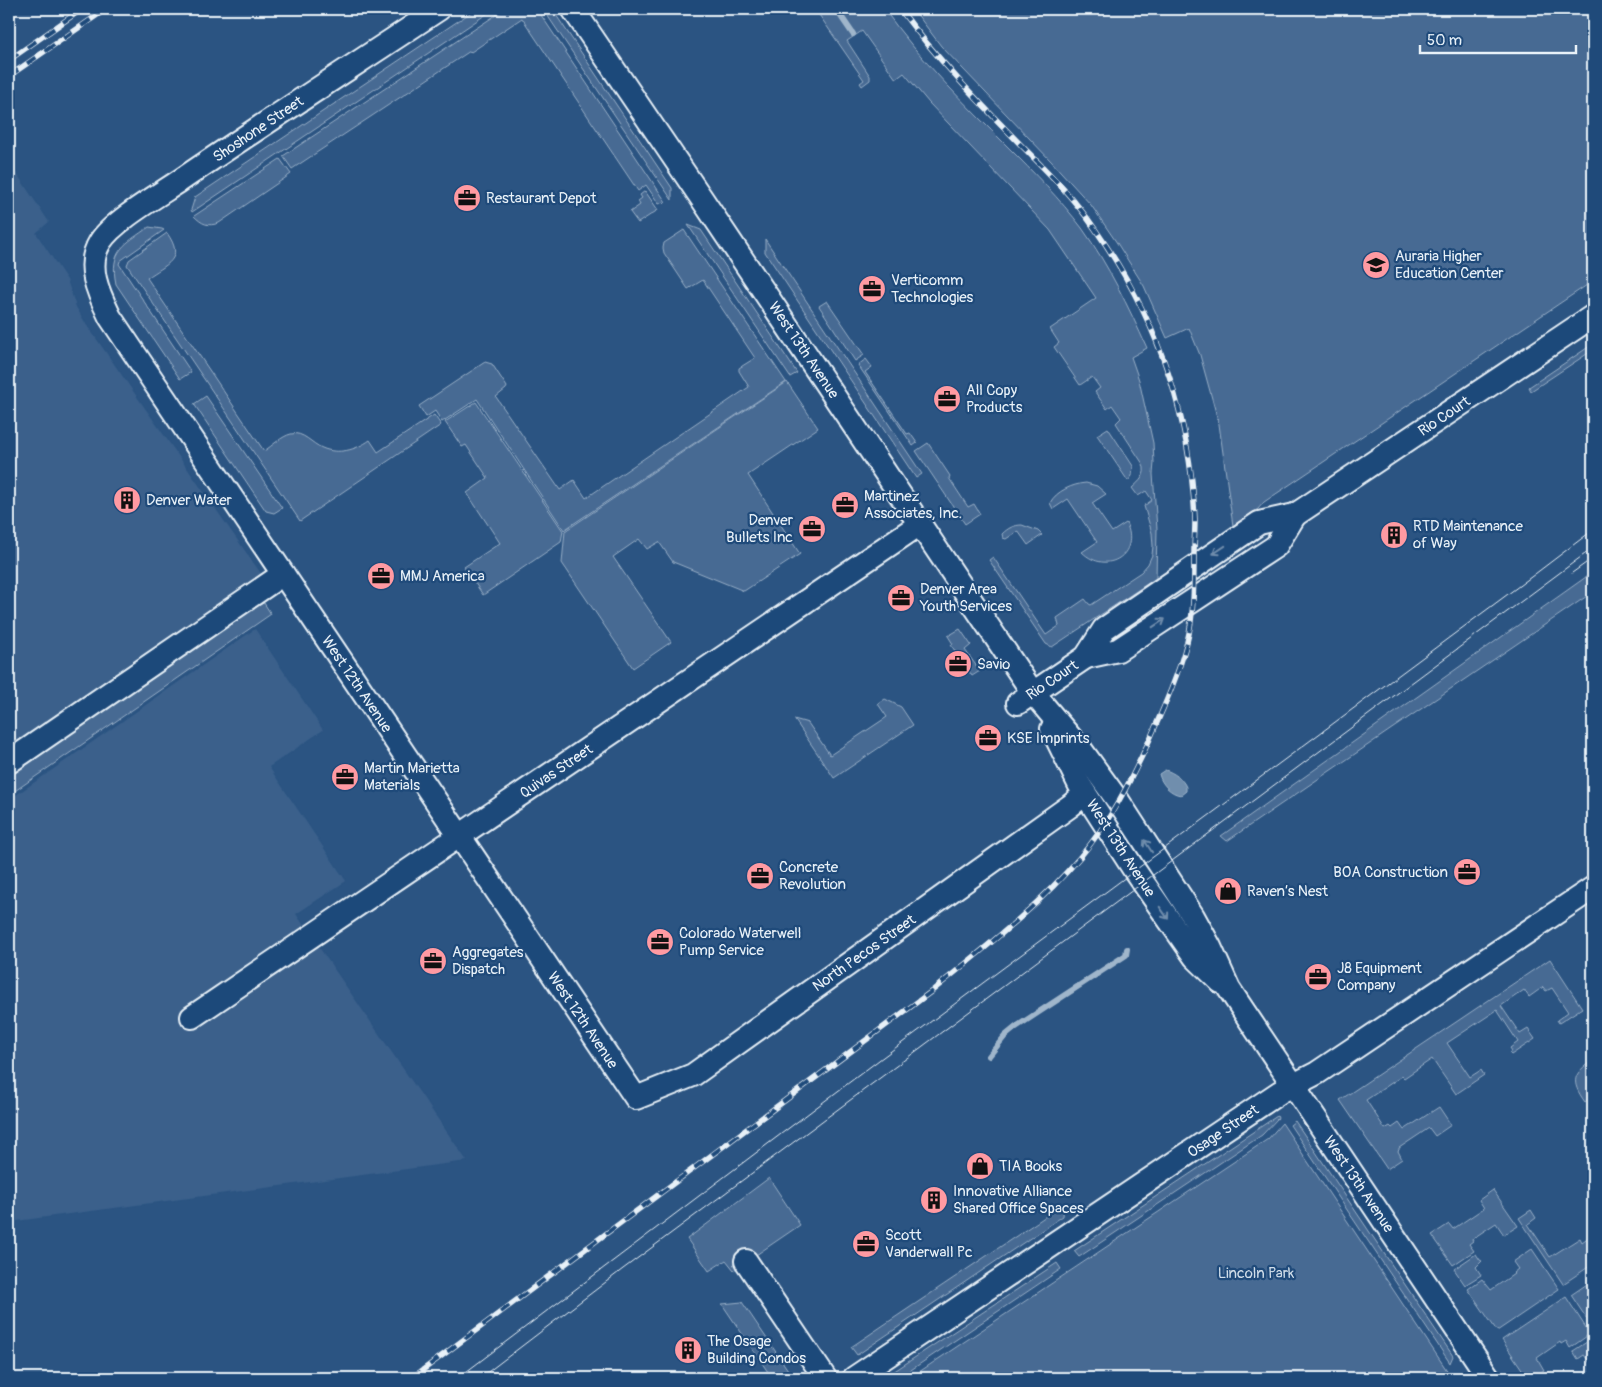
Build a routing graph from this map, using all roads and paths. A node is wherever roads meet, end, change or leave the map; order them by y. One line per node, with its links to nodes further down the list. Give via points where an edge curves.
1 (439, 9): 3 (street, Shoshone Street, via 115,226 99,243)
2 (573, 9): 5 (street, West 13th Avenue)
3 (93, 263): 6 (street, West 12th Avenue, via 96,285 110,317)
4 (1593, 316): 7 (street, Rio Court, via 1295,515 1276,546 1118,650 1086,657)
5 (920, 524): 7 (street, West 13th Avenue); 10 (street, Quivas Street)
6 (283, 574): 8 (street); 10 (street, West 12th Avenue)
7 (1026, 698): 9 (street, West 13th Avenue); 12 (street, West 13th Avenue, one-way to 7, via 1192,916 1119,802 1082,751)
8 (9, 762)
9 (1085, 794): 12 (street, West 13th Avenue, one-way to 12, via 1195,957); 15 (street, North Pecos Street, via 693,1075)
10 (459, 836): 13 (street, Quivas Street); 15 (street, West 12th Avenue)
11 (1593, 888): 14 (street, Osage Street)
12 (1229, 990): 14 (street, West 13th Avenue)
13 (192, 1017)
14 (1294, 1086): 18 (street, Osage Street, via 1265,1102); 19 (street, West 13th Avenue)
15 (636, 1098)
16 (746, 1261): 17 (street)
17 (825, 1378)
18 (854, 1378)
19 (1489, 1378)

